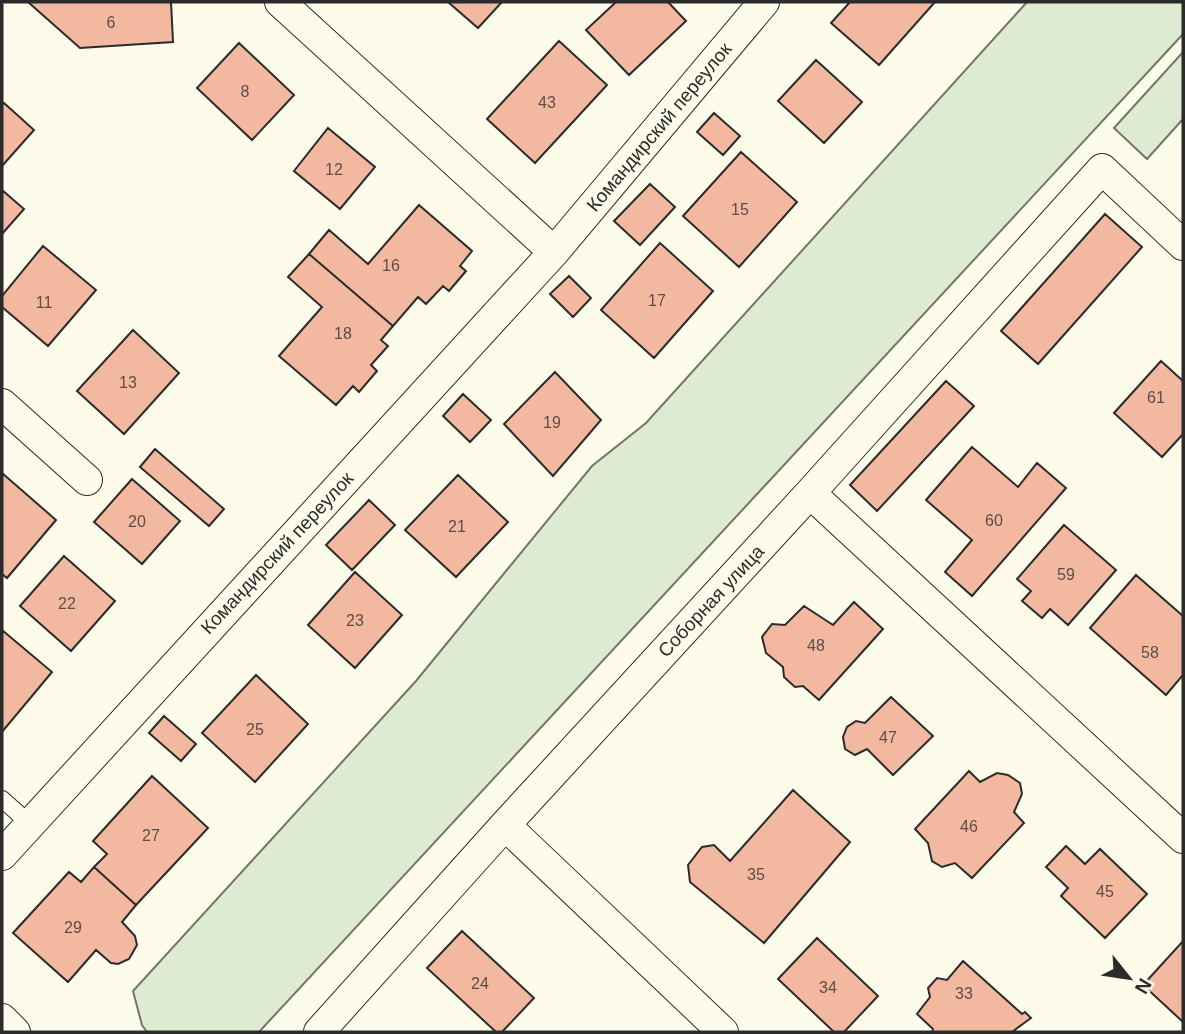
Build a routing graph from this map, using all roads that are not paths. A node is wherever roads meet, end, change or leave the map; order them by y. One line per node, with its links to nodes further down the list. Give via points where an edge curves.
1 (280, 2): 4 (street)
2 (764, 2): 4 (street, Командирский переулок)
3 (1183, 245): 7 (street, Соборная улица, via 1102,169)
4 (554, 252): 9 (street, Командирский переулок)
5 (2, 404): 6 (street)
6 (87, 480)
7 (810, 494): 10 (street, Соборная улица); 11 (street)
8 (2, 799): 9 (lane)
9 (29, 823): 12 (street, Командирский переулок)
10 (505, 825): 15 (street, Соборная улица); 16 (street)
11 (1183, 838)
12 (2, 855)
13 (2, 1020): 14 (street)
14 (15, 1032)
15 (319, 1032)
16 (723, 1032)

